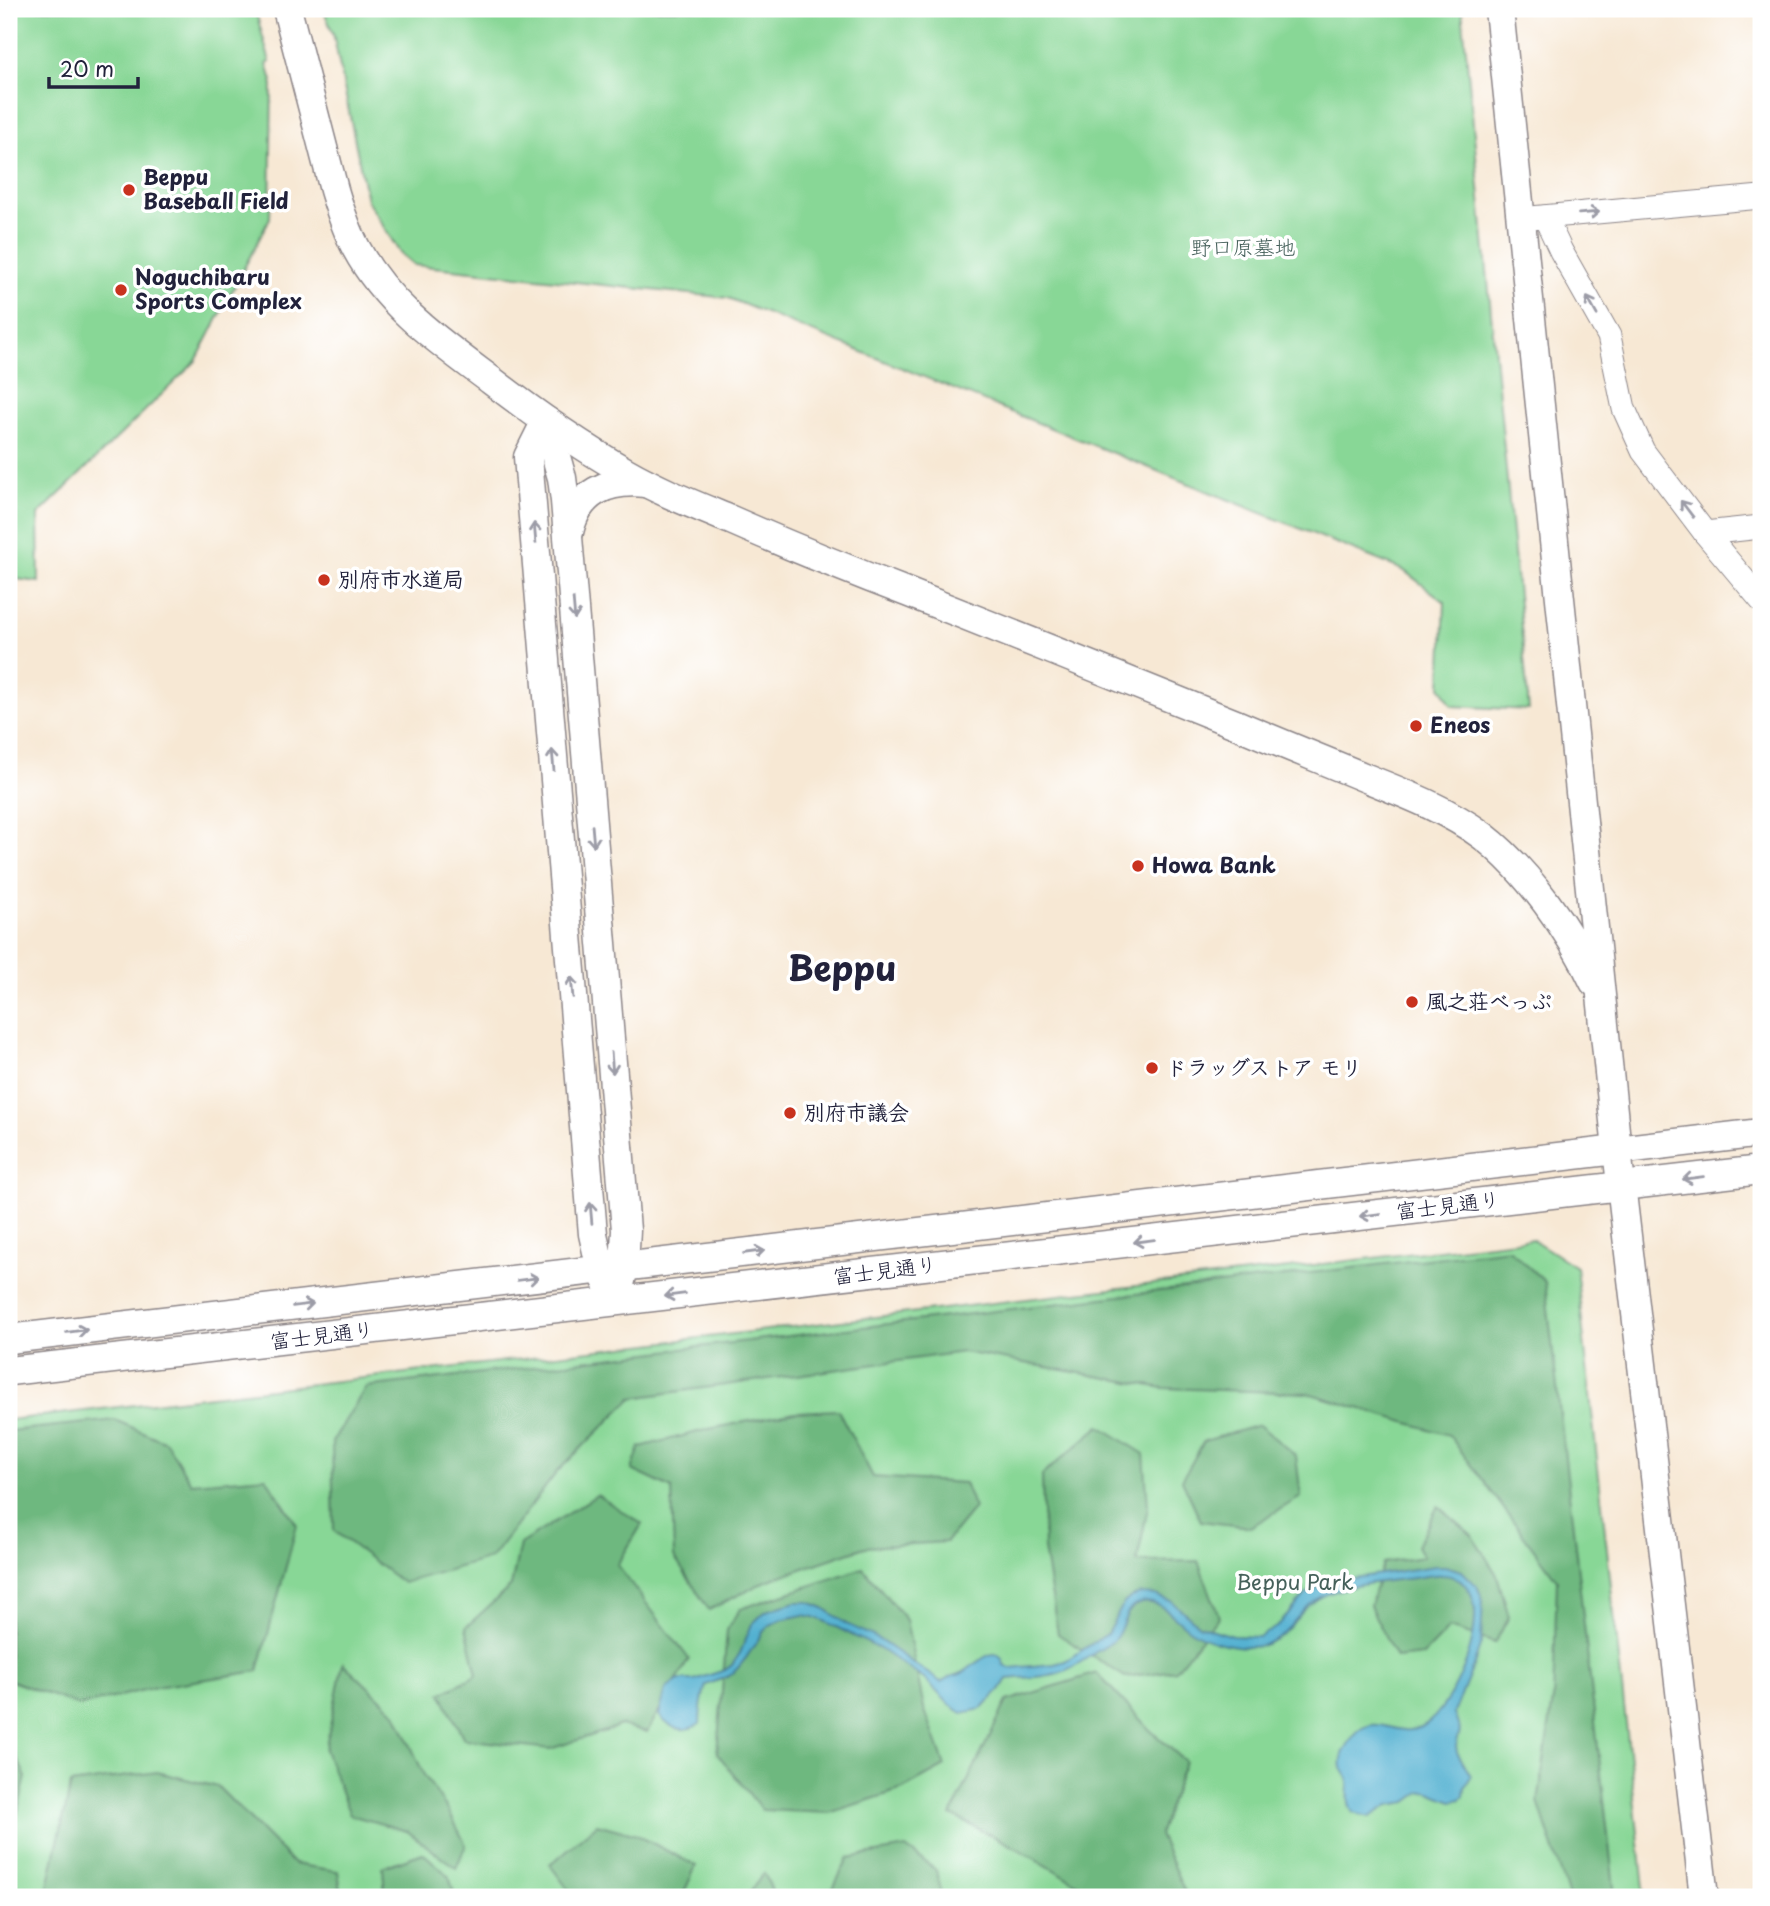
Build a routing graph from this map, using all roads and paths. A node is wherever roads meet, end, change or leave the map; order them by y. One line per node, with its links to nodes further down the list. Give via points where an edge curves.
1 (287, 9): 5 (street, via 334,190 370,271 424,329)
2 (1499, 9): 4 (street)
3 (1761, 197): 4 (street, one-way to 3)
4 (1533, 218): 8 (street, one-way to 4, via 1643,451 1624,409 1609,336 1561,251); 11 (street)
5 (546, 421): 6 (street); 9 (street, via 562,478); 16 (street, one-way to 5, via 593,1234 528,457)
6 (649, 484): 9 (street, via 603,487 577,509); 11 (street, via 818,558 1120,677 1459,820 1495,846 1556,916 1589,972)
7 (1761, 527): 8 (street)
8 (1705, 533): 10 (street)
9 (568, 536): 16 (street, one-way to 16, via 626,1230)
10 (1761, 600)
11 (1602, 1005): 13 (street)
12 (1761, 1133): 13 (street)
13 (1617, 1150): 15 (street); 16 (street, one-way to 13)
14 (1761, 1170): 15 (street, 富士見通り, one-way to 15)
15 (1621, 1186): 17 (street, 富士見通り, one-way to 17); 20 (street)
16 (613, 1268): 17 (street); 18 (street, one-way to 16)
17 (617, 1301): 19 (street, 富士見通り)
18 (9, 1339)
19 (9, 1371)
20 (1704, 1897)

